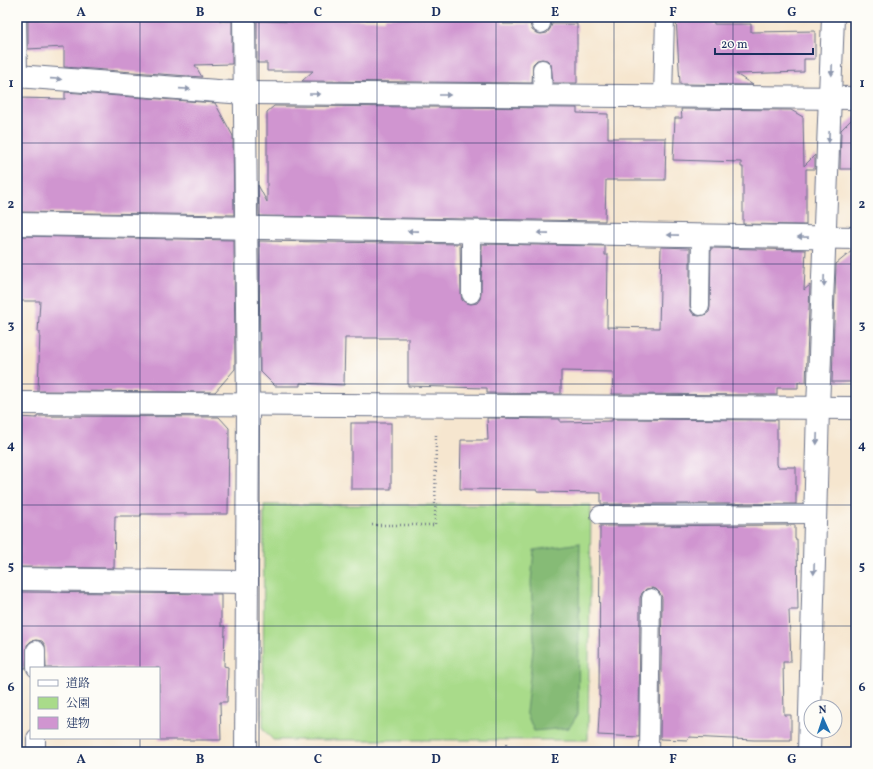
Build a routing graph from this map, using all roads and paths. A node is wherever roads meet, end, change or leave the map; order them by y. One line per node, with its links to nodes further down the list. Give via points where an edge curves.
1 (17, 17): 6 (lane)
2 (244, 17): 7 (street)
3 (665, 17): 9 (lane)
4 (833, 17): 10 (street, one-way to 10)
5 (542, 69): 8 (lane)
6 (17, 76): 7 (street, one-way to 7)
7 (244, 93): 8 (street, one-way to 8); 13 (street)
8 (543, 96): 9 (street)
9 (663, 97): 10 (street)
10 (831, 98): 11 (street); 16 (street, one-way to 16)
11 (856, 98)
12 (17, 224): 13 (street)
13 (246, 228): 14 (street, one-way to 13); 21 (street)
14 (471, 231): 15 (street, one-way to 14); 18 (lane)
15 (701, 235): 16 (street, one-way to 15); 19 (lane)
16 (826, 237): 17 (street); 23 (street, one-way to 23)
17 (856, 238)
18 (471, 294)
19 (700, 306)
20 (17, 403): 21 (street)
21 (248, 405): 22 (street); 29 (street)
22 (437, 406): 23 (street); 27 (path, via 435,524)
23 (818, 408): 24 (street); 25 (street, one-way to 25)
24 (856, 408)
25 (815, 514): 26 (lane); 39 (street, one-way to 39)
26 (600, 515)
27 (372, 525)
28 (17, 579): 29 (street)
29 (247, 582): 36 (street)
30 (651, 598): 38 (lane)
31 (36, 650): 32 (lane)
32 (36, 667)
33 (36, 739): 35 (lane)
34 (507, 740): 37 (path)
35 (36, 752)
36 (246, 752)
37 (507, 752)
38 (649, 752)
39 (809, 752)

